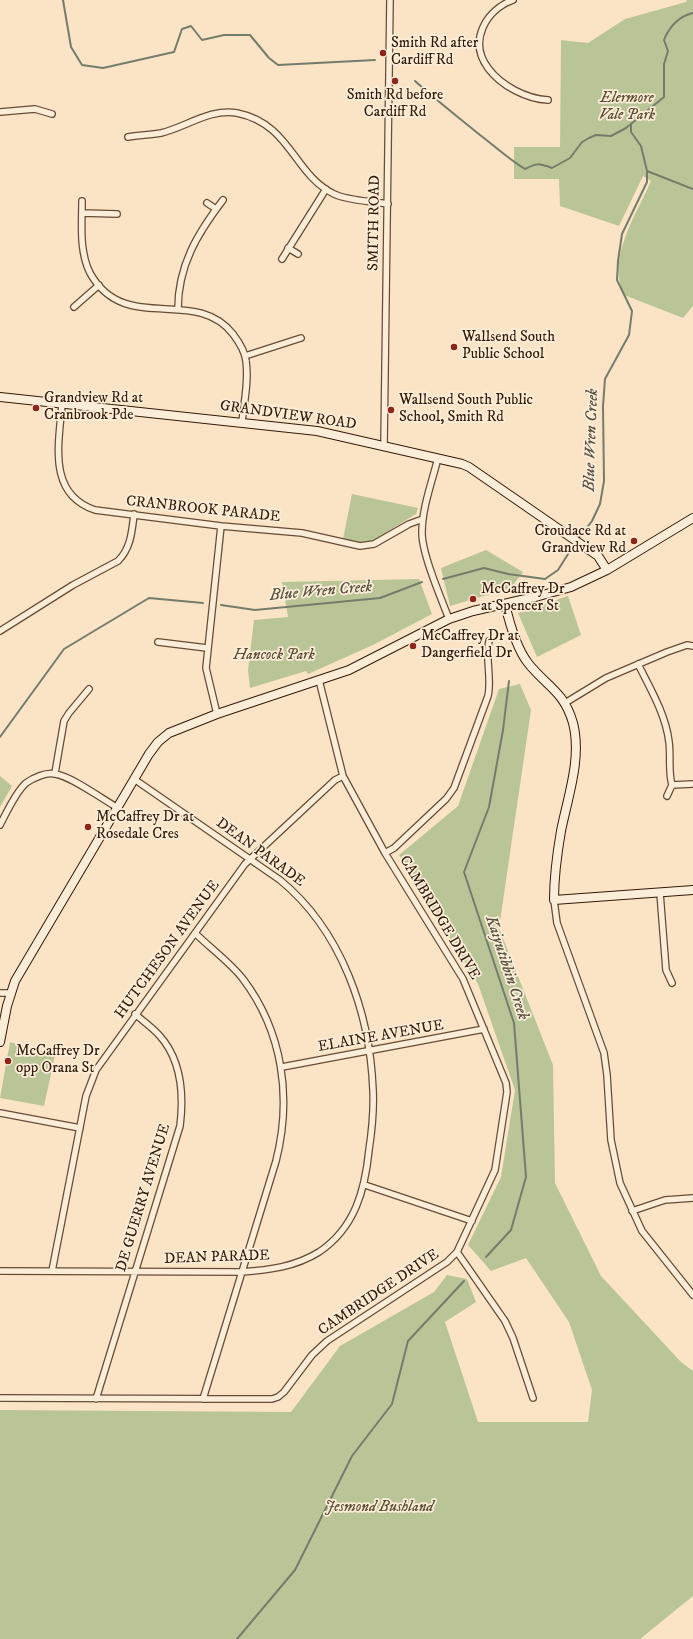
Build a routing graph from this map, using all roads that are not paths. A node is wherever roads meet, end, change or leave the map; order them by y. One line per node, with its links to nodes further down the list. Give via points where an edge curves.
1 (390, 0): 11 (street, SMITH ROAD)
2 (513, 0): 3 (street, via 493,11 485,22 479,43 481,56 494,76 506,84 525,96)
3 (548, 100)
4 (0, 112): 5 (street, via 35,109)
5 (52, 114)
6 (128, 137): 7 (street, via 160,133 217,114 236,113 259,121 280,135 308,172)
7 (326, 189): 11 (street, via 342,197); 15 (street)
8 (223, 200): 12 (street)
9 (82, 201): 13 (street)
10 (207, 203): 12 (street)
11 (388, 204): 26 (street, SMITH ROAD)
12 (216, 209): 20 (street, via 197,236 184,263 178,292)
13 (82, 213): 14 (street); 18 (street, via 83,251 90,272)
14 (117, 214)
15 (288, 248): 16 (street); 17 (street)
16 (298, 254)
17 (282, 259)
18 (99, 285): 19 (street); 20 (street, via 129,305 149,309)
19 (74, 307)
20 (178, 309): 22 (street, via 201,312 222,322 239,342)
21 (301, 338): 22 (street)
22 (246, 356): 25 (street)
23 (0, 397): 24 (street, GRANDVIEW ROAD)
24 (62, 404): 25 (street, GRANDVIEW ROAD); 28 (street, CRANBROOK PARADE, via 57,458 59,470 76,500 95,510)
25 (242, 422): 26 (street, GRANDVIEW ROAD, via 317,431)
26 (384, 446): 27 (street, GRANDVIEW ROAD)
27 (438, 458): 30 (street); 32 (street, GRANDVIEW ROAD, via 469,467 598,556)
28 (134, 514): 31 (street, CRANBROOK PARADE); 35 (street, via 130,542 118,561 72,585)
29 (693, 518): 32 (street)
30 (423, 519): 31 (street, CRANBROOK PARADE, via 374,544 360,546 302,533); 34 (street, via 422,535 426,552)
31 (221, 526): 39 (street)
32 (607, 570): 33 (street, via 571,587)
33 (505, 604): 34 (street); 43 (street, via 527,662 554,687)
34 (448, 619): 41 (street, via 349,670)
35 (0, 631)
36 (489, 641): 53 (street, via 487,649 490,689 454,788 446,799)
37 (158, 642): 39 (street)
38 (693, 646): 40 (street, via 687,645)
39 (207, 648): 44 (street, via 206,674)
40 (638, 664): 43 (street, via 606,678); 49 (street, via 664,722 669,742 669,776)
41 (319, 680): 44 (street); 46 (street)
42 (89, 689): 45 (street, via 64,721)
43 (565, 703): 57 (street, via 576,744 554,871)
44 (217, 714): 47 (street, via 169,733 158,742)
45 (55, 774): 51 (street, via 69,779); 52 (street, via 36,778 26,784)
46 (343, 776): 53 (street, CAMBRIDGE DRIVE); 54 (street, HUTCHESON AVENUE, via 335,780)
47 (134, 779): 51 (street); 54 (street, DEAN PARADE)
48 (693, 784): 49 (street)
49 (672, 785): 50 (street)
50 (666, 796)
51 (118, 808): 61 (street, via 15,981)
52 (0, 825)
53 (386, 853): 63 (street, CAMBRIDGE DRIVE, via 463,979)
54 (249, 859): 58 (street, HUTCHESON AVENUE); 65 (street, DEAN PARADE, via 298,894 330,939 348,974 362,1011)
55 (693, 890): 56 (street)
56 (660, 893): 57 (street); 59 (street, via 666,970)
57 (554, 900): 71 (street, via 557,923 604,1053 615,1163)
58 (195, 933): 62 (street, HUTCHESON AVENUE); 66 (street, via 242,978 252,993 268,1022)
59 (672, 983)
60 (0, 993): 61 (street)
61 (11, 993): 64 (street)
62 (135, 1014): 68 (street, HUTCHESON AVENUE, via 90,1082); 76 (street, DE GUERRY AVENUE, via 159,1036 171,1054 180,1079 182,1100 180,1126)
63 (484, 1029): 65 (street, ELAINE AVENUE); 72 (street, CAMBRIDGE DRIVE, via 506,1083 507,1092 495,1170)
64 (0, 1042)
65 (370, 1051): 66 (street, ELAINE AVENUE); 69 (street, DEAN PARADE, via 374,1092)
66 (282, 1067): 77 (street, via 282,1135)
67 (0, 1113): 68 (street)
68 (80, 1128): 75 (street, HUTCHESON AVENUE)
69 (364, 1185): 72 (street); 77 (street, DEAN PARADE, via 356,1209 347,1224 320,1251 289,1266)
70 (693, 1198): 71 (street, via 665,1200)
71 (632, 1211): 78 (street, via 655,1249)
72 (472, 1221): 73 (street, CAMBRIDGE DRIVE)
73 (457, 1252): 80 (street, via 505,1321); 82 (street, CAMBRIDGE DRIVE, via 448,1262 319,1348 278,1397)
74 (0, 1271): 75 (street, DEAN PARADE)
75 (52, 1271): 76 (street, DEAN PARADE)
76 (134, 1271): 77 (street, DEAN PARADE); 81 (street, DE GUERRY AVENUE)
77 (241, 1272): 82 (street)
78 (693, 1295)
79 (0, 1398): 81 (street, CAMBRIDGE DRIVE)
80 (533, 1398)
81 (96, 1399): 82 (street, CAMBRIDGE DRIVE)
82 (204, 1399)

